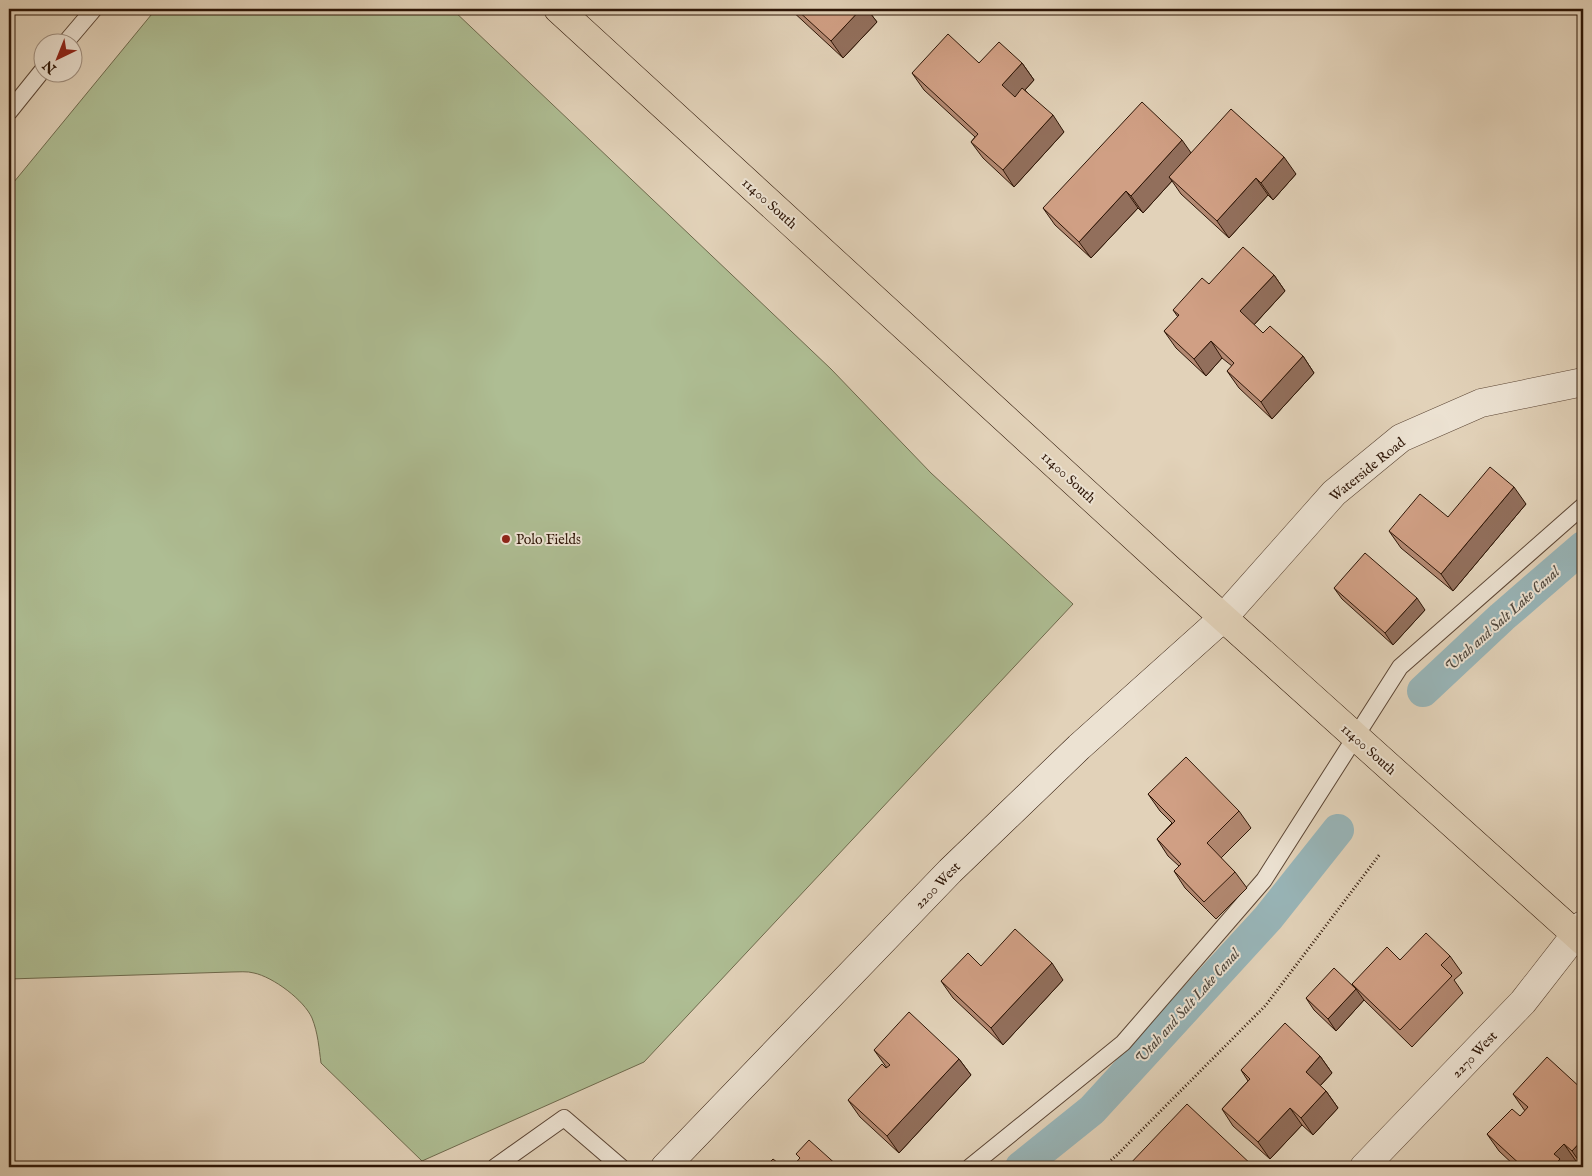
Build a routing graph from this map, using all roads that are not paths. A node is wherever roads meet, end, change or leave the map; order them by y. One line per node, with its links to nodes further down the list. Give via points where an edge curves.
1 (94, 9): 3 (lane)
2 (558, 9): 8 (main road, 11400 South)
3 (74, 32)
4 (34, 82): 5 (lane)
5 (9, 112)
6 (1583, 382): 8 (street, Waterside Road, via 1481,403 1401,438 1334,494)
7 (1583, 506): 9 (lane, via 1400,667)
8 (1223, 618): 9 (main road, 11400 South); 13 (street, 2200 West, via 1078,747 950,871)
9 (1356, 737): 10 (main road, 11400 South); 14 (lane, via 1264,880 1123,1043)
10 (1581, 934): 15 (street, 2270 West, via 1523,1002)
11 (495, 1167): 12 (lane, via 564,1118)
12 (621, 1167)
13 (665, 1167)
14 (970, 1167)
15 (1364, 1167)

